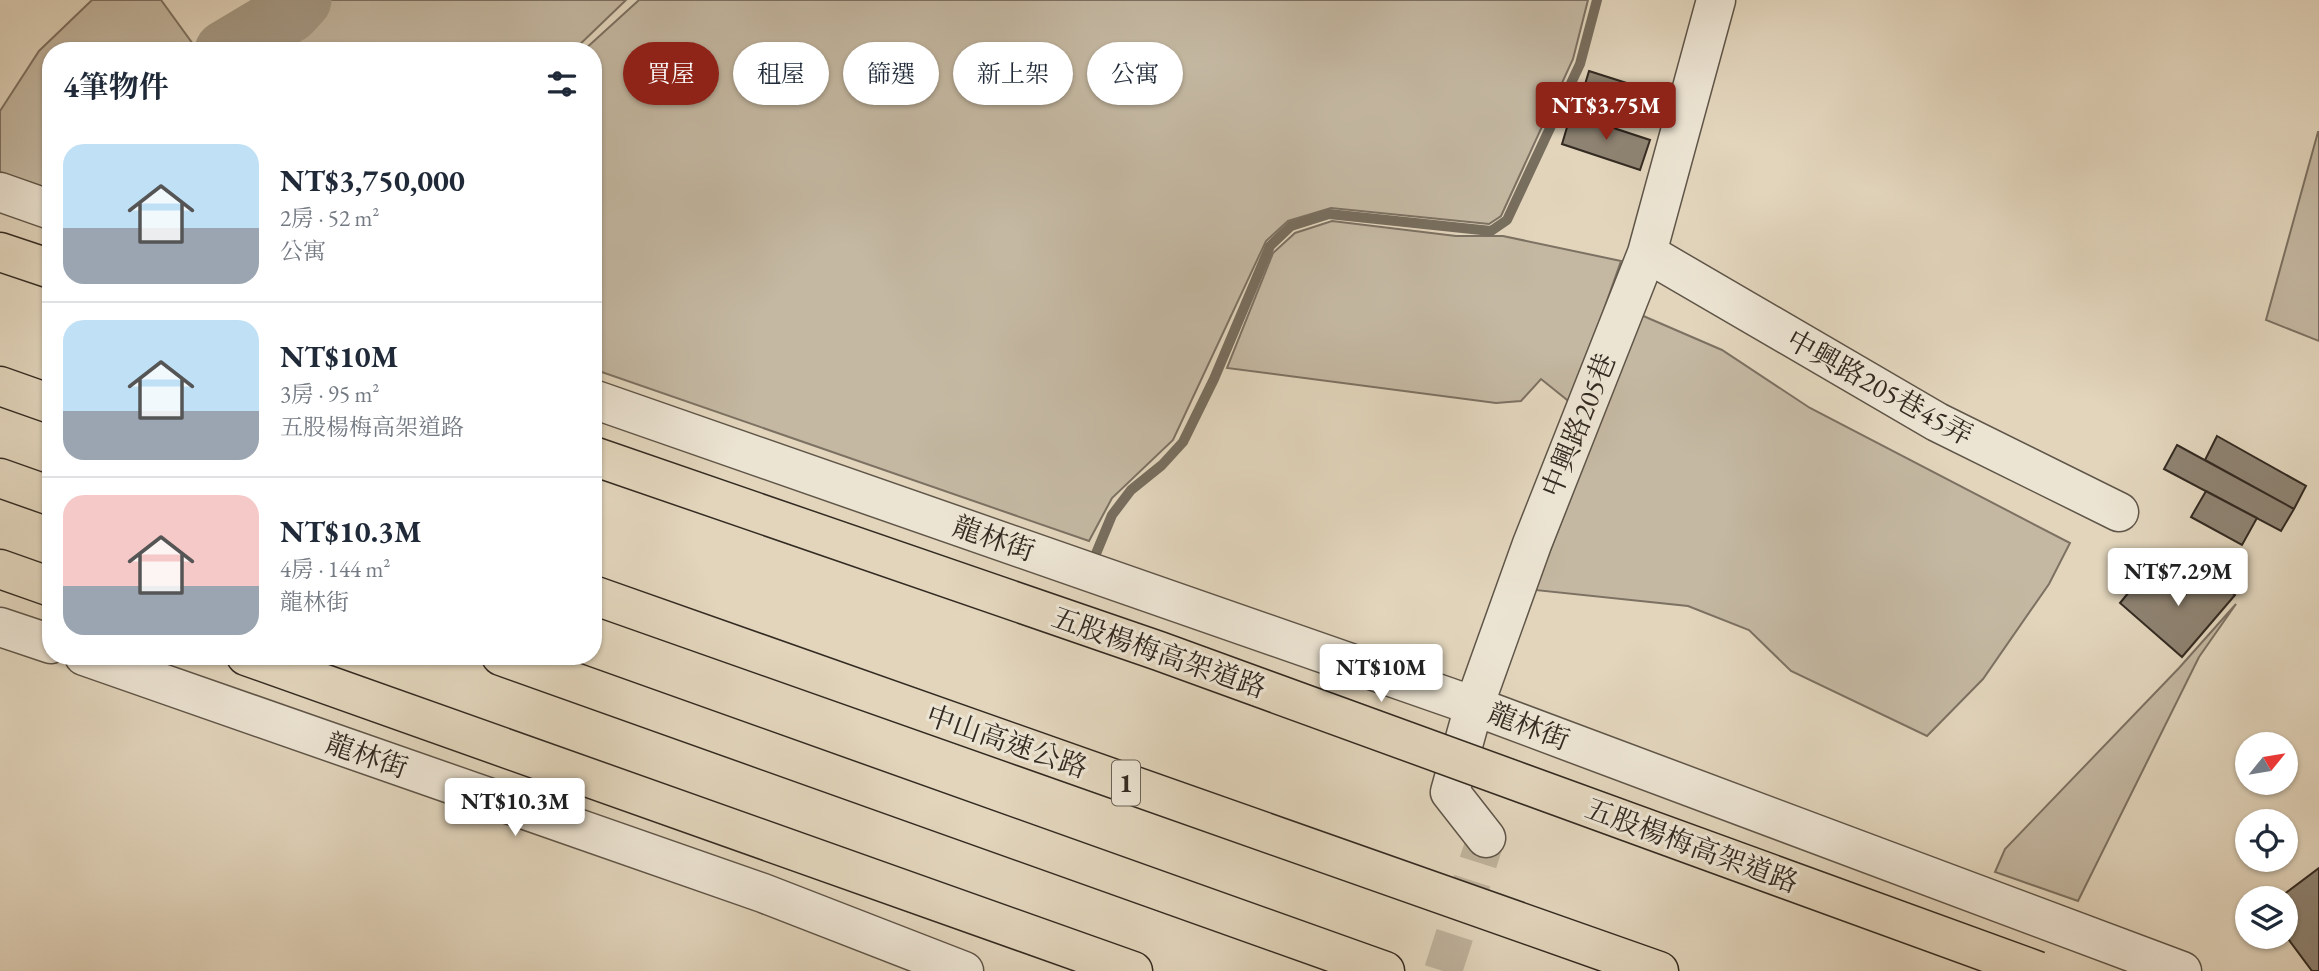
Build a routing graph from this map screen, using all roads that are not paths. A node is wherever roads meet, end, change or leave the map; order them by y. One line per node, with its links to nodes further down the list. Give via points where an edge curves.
1 (1716, 0): 5 (street, 中興路205巷)
2 (0, 192): 3 (street)
3 (42, 206)
4 (0, 251): 6 (highway)
5 (1647, 253): 13 (street, 中興路205巷45弄, via 1937,422); 22 (street, 中興路205巷, via 1532,544)
6 (42, 267)
7 (0, 386): 8 (highway)
8 (42, 401)
9 (602, 401): 22 (street, 龍林街)
10 (602, 459): 28 (highway, 五股楊梅高架道路, bridge, via 1159,651)
11 (0, 478): 12 (highway)
12 (42, 493)
13 (2119, 512)
14 (0, 569): 15 (highway)
15 (42, 584)
16 (602, 598): 27 (highway, 中山高速公路 / 1)
17 (0, 627): 18 (street)
18 (42, 642)
19 (111, 665): 24 (street, 龍林街, via 764,893)
20 (271, 665): 25 (highway)
21 (525, 665): 26 (highway)
22 (1474, 706): 23 (street, 中興路205巷, via 1450,792); 29 (street, 龍林街)
23 (1486, 838)
24 (964, 971)
25 (1133, 971)
26 (1385, 971)
27 (1659, 971)
28 (2038, 971)
29 (2182, 971)

